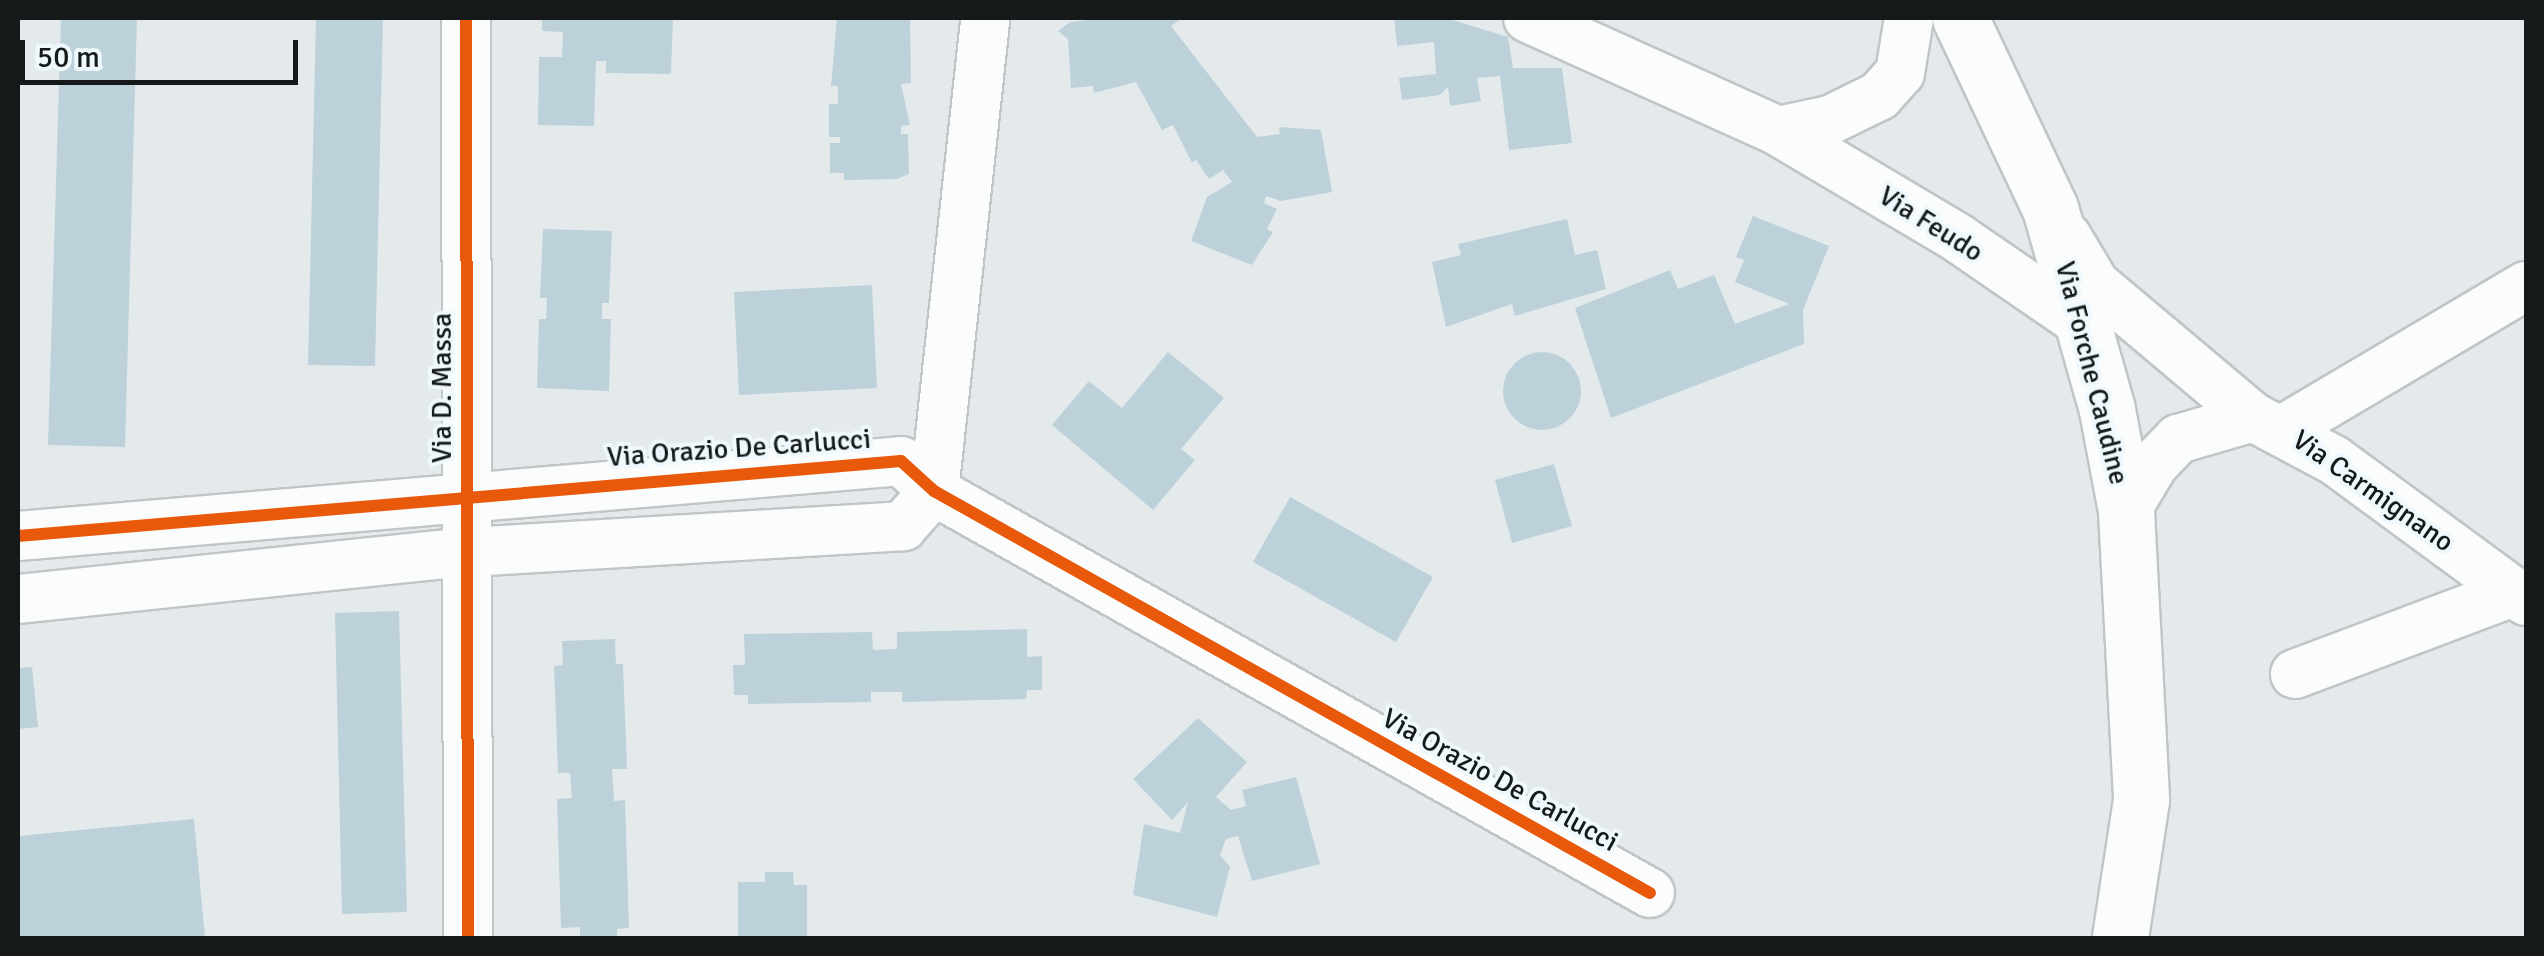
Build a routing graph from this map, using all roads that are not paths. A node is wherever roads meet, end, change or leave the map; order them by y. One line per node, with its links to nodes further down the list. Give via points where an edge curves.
1 (466, 18): 12 (street, Via D. Massa)
2 (985, 18): 11 (street)
3 (1528, 18): 6 (street, Via Feudo)
4 (1909, 18): 6 (street, via 1900,73 1879,96 1830,120)
5 (1960, 18): 7 (main road, Via Forche Caudine)
6 (1778, 131): 9 (street, Via Feudo, via 1958,238)
7 (2050, 208): 9 (main road, Via Forche Caudine); 10 (street, Via Carmignano, via 2094,284)
8 (2526, 286): 10 (street)
9 (2080, 322): 13 (main road, Via Forche Caudine, via 2108,410)
10 (2268, 423): 13 (street, via 2178,439); 16 (street, Via Carmignano)
11 (934, 492): 12 (street, Via Orazio De Carlucci, via 901,461); 15 (street, via 903,526); 20 (street, Via Orazio De Carlucci)
12 (467, 494): 14 (street, Via Orazio De Carlucci); 15 (street, Via D. Massa)
13 (2126, 511): 19 (main road, Via Forche Caudine, via 2140,788)
14 (18, 536)
15 (468, 552): 17 (street); 21 (street, Via D. Massa)
16 (2520, 597): 18 (street)
17 (18, 600)
18 (2295, 674)
19 (2135, 868): 22 (main road, Via Forche Caudine); 23 (main road, Via Forche Caudine)
20 (1650, 893)
21 (468, 938)
22 (2120, 938)
23 (2139, 938)

